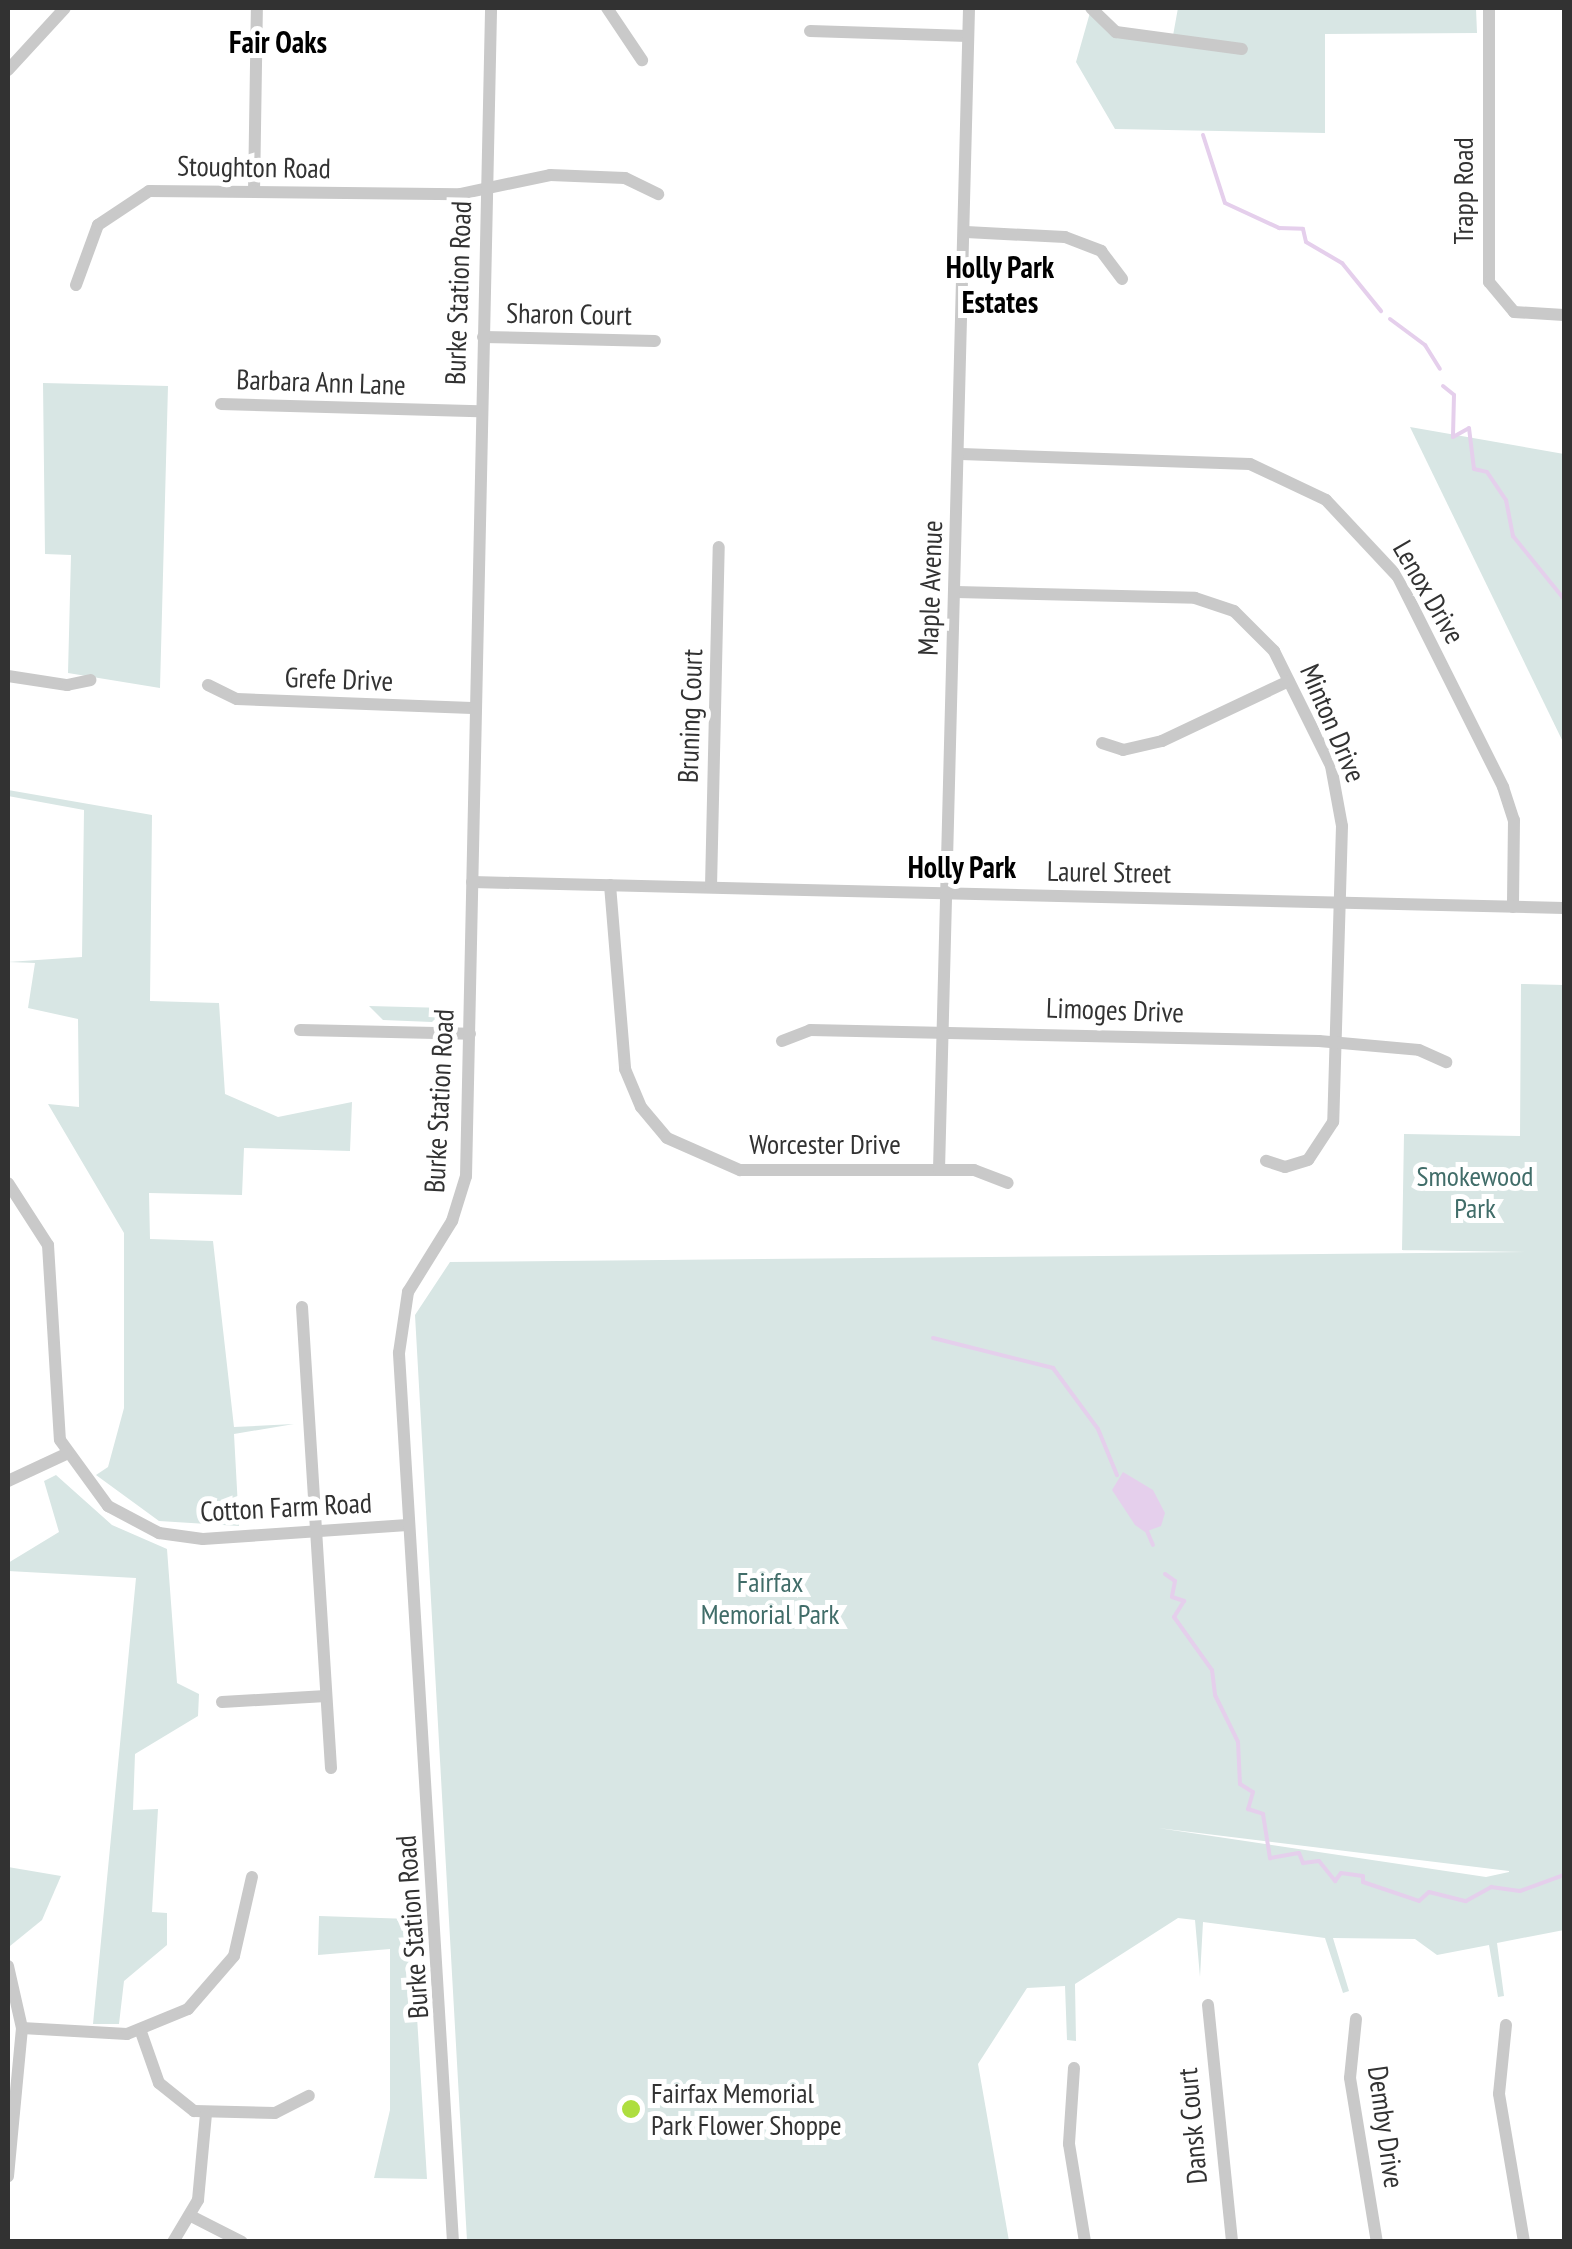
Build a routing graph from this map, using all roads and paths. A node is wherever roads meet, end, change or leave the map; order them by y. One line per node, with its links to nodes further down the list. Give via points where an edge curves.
1 (65, 8): 12 (street)
2 (257, 8): 14 (street)
3 (491, 8): 13 (street, Burke Station Road)
4 (970, 8): 9 (street, Maple Avenue)
5 (1091, 8): 10 (street, via 1116,32)
6 (1489, 8): 19 (street, Trapp Road, via 1488,282 1510,311)
7 (616, 10): 11 (street)
8 (810, 31): 9 (street)
9 (968, 36): 16 (street, Maple Avenue)
10 (1242, 48)
11 (642, 60)
12 (8, 70)
13 (486, 189): 14 (street, Stoughton Road); 15 (street, Stoughton Road, via 550,175 625,178); 20 (street, Burke Station Road)
14 (254, 192): 18 (street, Stoughton Road, via 131,197 87,241)
15 (658, 194)
16 (966, 232): 17 (street, via 1065,237 1101,251); 24 (street, Maple Avenue)
17 (1122, 278)
18 (76, 285)
19 (1564, 315)
20 (483, 337): 21 (street, Sharon Court); 23 (street, Burke Station Road)
21 (654, 341)
22 (221, 404): 23 (street, Barbara Ann Lane)
23 (479, 411): 31 (street, Burke Station Road)
24 (961, 454): 26 (street, Maple Avenue); 38 (street, Lenox Drive, via 1250,464 1286,475 1338,510 1398,577 1503,787 1514,820)
25 (719, 547): 34 (street, Bruning Court)
26 (956, 592): 29 (street, Minton Drive, via 1208,600 1260,631); 36 (street, Maple Avenue)
27 (8, 676): 28 (street, via 67,685)
28 (90, 680)
29 (1289, 681): 32 (street, via 1162,742 1123,750); 37 (street, Minton Drive, via 1338,790)
30 (208, 684): 31 (street, Grefe Drive, via 237,699)
31 (472, 708): 33 (street, Burke Station Road)
32 (1102, 743)
33 (472, 882): 35 (street, Laurel Street); 42 (street, Burke Station Road)
34 (711, 887): 35 (street, Laurel Street); 36 (street, Laurel Street)
35 (610, 888): 47 (street, Worcester Drive, via 625,1069 641,1107 667,1138 740,1170)
36 (946, 893): 37 (street, Laurel Street); 41 (street, Maple Avenue)
37 (1340, 903): 38 (street, Laurel Street); 44 (street, Minton Drive)
38 (1512, 907): 39 (street, Laurel Street)
39 (1564, 908)
40 (300, 1030): 42 (street)
41 (943, 1032): 43 (street, Limoges Drive, via 810,1030); 44 (street, Limoges Drive); 47 (street, Maple Avenue)
42 (470, 1034): 53 (street, Burke Station Road, via 465,1184 399,1323)
43 (782, 1041)
44 (1336, 1043): 45 (street, Limoges Drive, via 1419,1050); 46 (street, Minton Drive, via 1328,1136 1301,1164)
45 (1446, 1062)
46 (1266, 1162)
47 (939, 1170): 49 (street, Worcester Drive, via 974,1170)
48 (8, 1183): 51 (street, Cotton Farm Road, via 34,1212 48,1245 52,1400)
49 (1008, 1183)
50 (302, 1307): 54 (street)
51 (66, 1454): 52 (street); 54 (street, Cotton Farm Road, via 108,1506 159,1533 203,1539)
52 (8, 1481)
53 (408, 1525): 54 (street, Cotton Farm Road); 73 (street, Burke Station Road)
54 (316, 1532): 55 (street)
55 (326, 1696): 56 (street); 57 (street)
56 (222, 1702)
57 (331, 1768)
58 (252, 1877): 64 (street, via 243,1935 222,1975 188,2009)
59 (8, 1966): 63 (street)
60 (1208, 2005): 75 (street, Dansk Court)
61 (1356, 2020): 76 (street, Demby Drive, via 1350,2078)
62 (1506, 2025): 77 (street, via 1499,2094)
63 (22, 2028): 64 (street); 68 (street)
64 (141, 2032): 67 (street, via 158,2082)
65 (1074, 2068): 74 (street, via 1069,2144)
66 (309, 2096): 67 (street, via 276,2112)
67 (206, 2114): 70 (street, via 203,2177)
68 (8, 2155): 69 (street)
69 (8, 2176)
70 (191, 2216): 71 (street); 72 (street)
71 (173, 2242)
72 (242, 2242)
73 (453, 2242)
74 (1086, 2242)
75 (1232, 2242)
76 (1377, 2242)
77 (1524, 2242)

